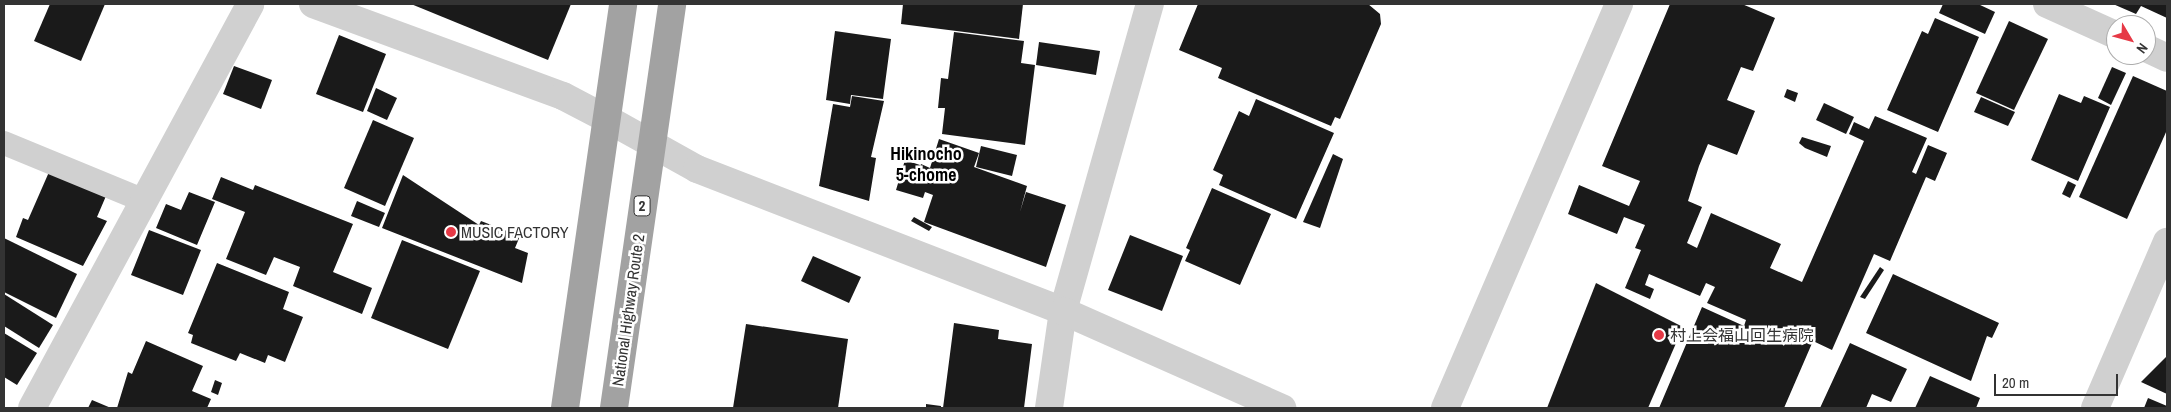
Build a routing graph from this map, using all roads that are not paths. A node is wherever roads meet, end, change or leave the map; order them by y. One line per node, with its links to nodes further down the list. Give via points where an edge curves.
1 (250, 4): 12 (street)
2 (313, 4): 9 (street, via 563,96)
3 (623, 4): 9 (highway)
4 (672, 4): 11 (highway, National Highway Route 2 / 2)
5 (1150, 4): 14 (street)
6 (1620, 4): 20 (street)
7 (2047, 4): 8 (street)
8 (2106, 31)
9 (609, 120): 11 (street); 16 (highway)
10 (4, 143): 12 (lane)
11 (650, 144): 14 (street, via 697,169); 17 (highway, National Highway Route 2 / 2)
12 (142, 200): 15 (street)
13 (2167, 242): 21 (street)
14 (1063, 311): 18 (street); 19 (street)
15 (32, 408)
16 (565, 408)
17 (614, 408)
18 (1048, 408)
19 (1282, 408)
20 (1445, 408)
21 (2095, 408)

